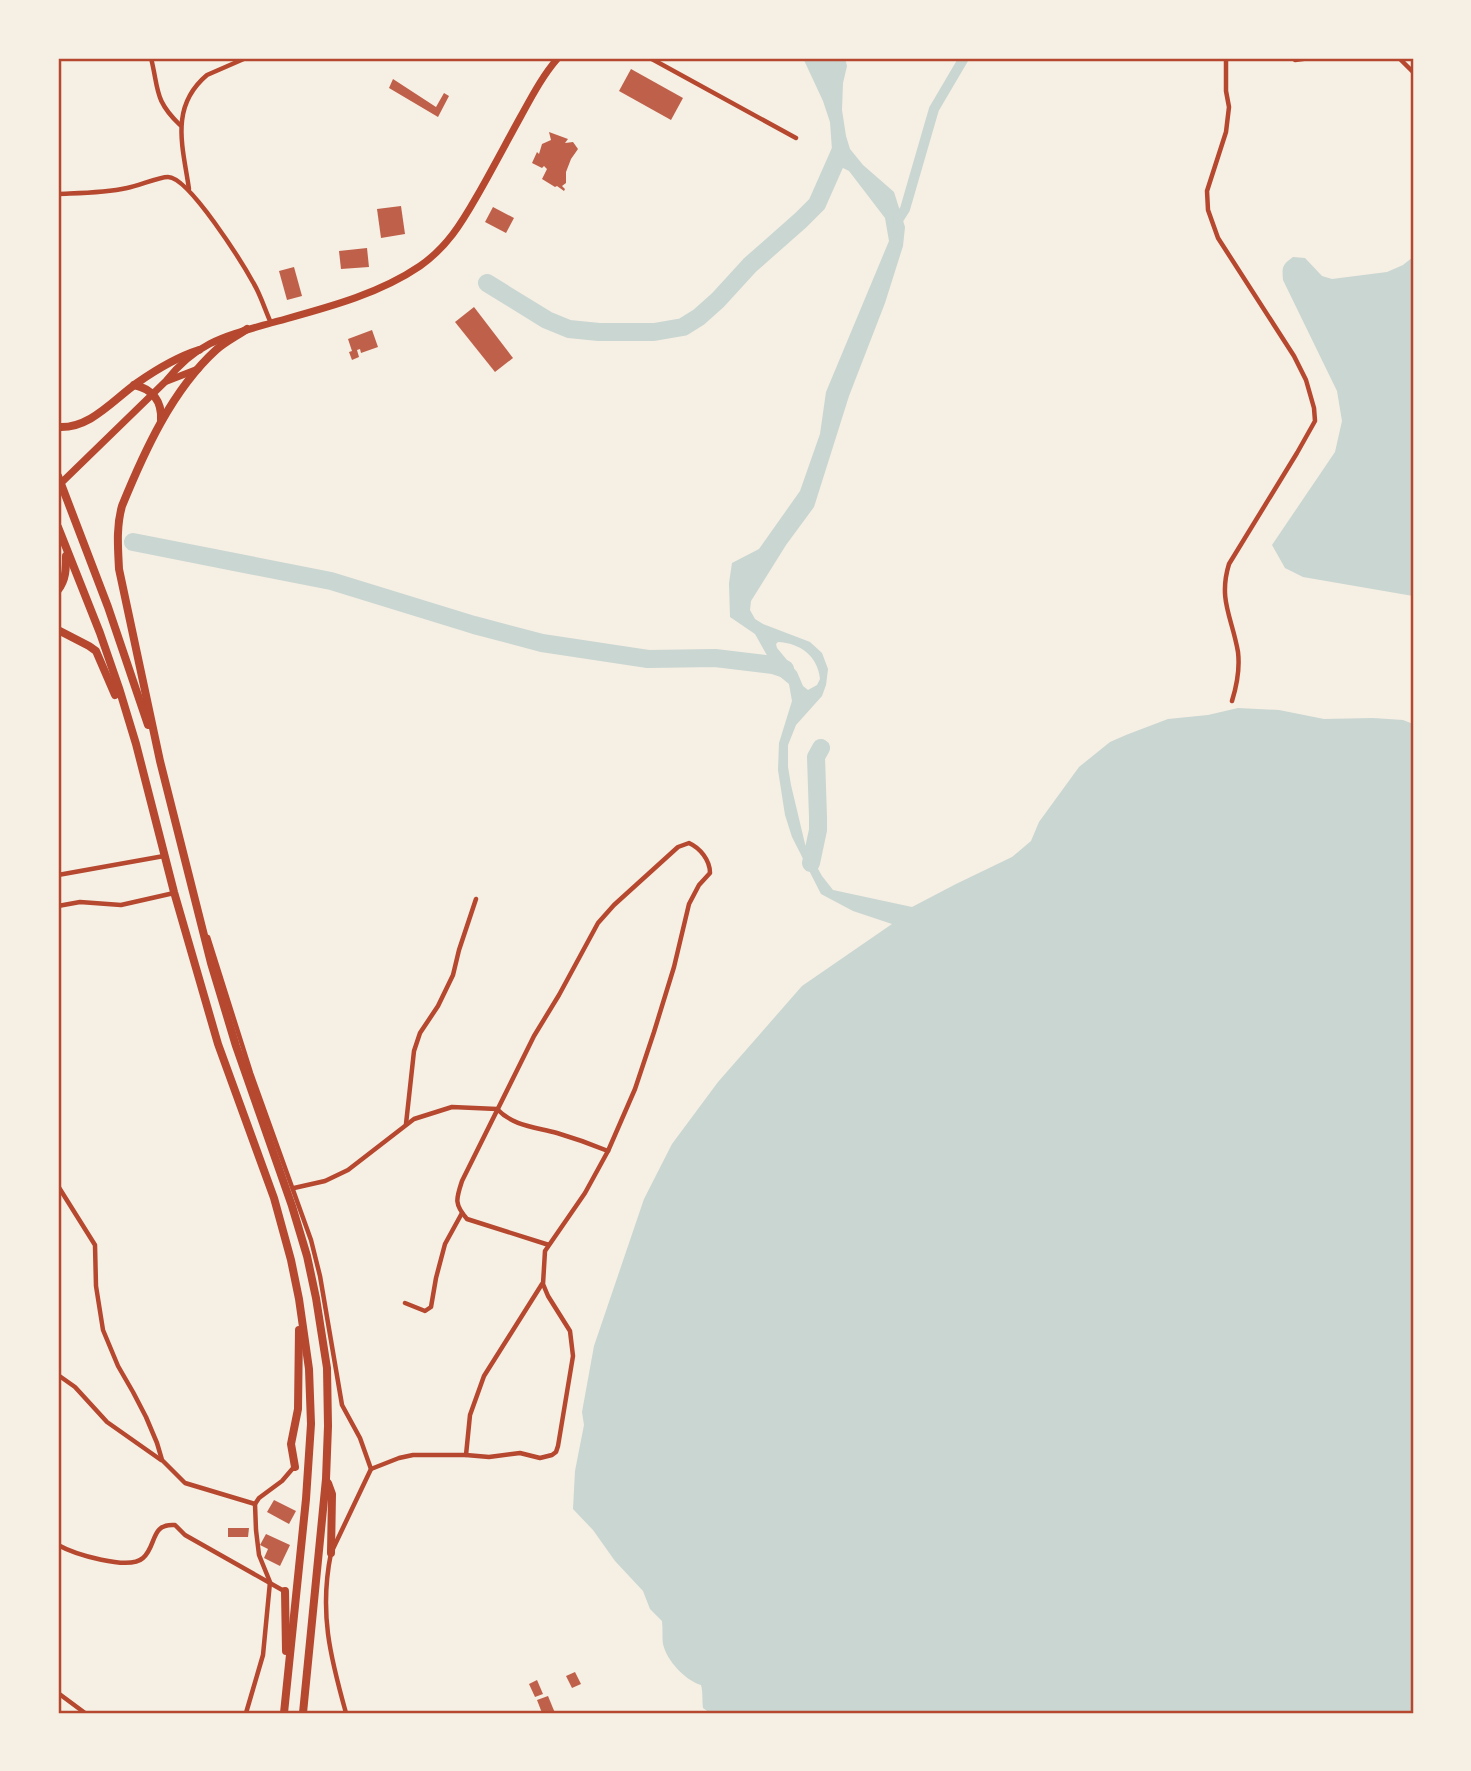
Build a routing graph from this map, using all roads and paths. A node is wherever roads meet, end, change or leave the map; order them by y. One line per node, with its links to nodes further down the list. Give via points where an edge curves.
1 (151, 58): 10 (street, via 160,99)
2 (246, 58): 10 (street, via 202,80 186,103)
3 (558, 58): 14 (main road, via 455,233 443,245 398,279)
4 (650, 58): 11 (street)
5 (1226, 58): 29 (street, via 1229,107 1207,191 1208,210 1218,238 1294,356 1306,380 1315,421 1224,579 1238,654 1239,680)
6 (1293, 58): 7 (street)
7 (1310, 58)
8 (1399, 58): 9 (street)
9 (1413, 72)
10 (181, 126): 12 (street)
11 (796, 138)
12 (189, 190): 13 (street, via 175,178 166,177 110,191); 14 (street, via 232,247)
13 (58, 194)
14 (271, 323): 15 (main road)
15 (247, 329): 16 (main road); 17 (highway, via 216,350)
16 (200, 350): 18 (main road); 19 (highway)
17 (200, 368): 18 (main road); 21 (highway)
18 (166, 382): 20 (main road)
19 (134, 385): 20 (highway); 22 (highway, via 84,422)
20 (153, 394): 21 (highway); 24 (main road)
21 (161, 420): 31 (highway, via 118,520 119,569)
22 (58, 427)
23 (58, 476): 31 (highway)
24 (58, 486)
25 (58, 527): 26 (highway)
26 (66, 550): 27 (highway, via 65,575); 30 (highway, via 100,633)
27 (58, 590)
28 (58, 630): 30 (highway, via 96,651)
29 (1232, 701)
30 (136, 744): 32 (highway)
31 (160, 761): 34 (highway)
32 (164, 856): 33 (street); 35 (highway)
33 (58, 874)
34 (192, 890): 42 (street); 53 (highway, via 236,1046 307,1256 327,1368)
35 (174, 892): 37 (street, via 121,905 79,902); 46 (highway, via 218,1044 274,1198)
36 (476, 899): 39 (street, via 453,975 414,1051)
37 (58, 906)
38 (497, 1109): 39 (street, via 452,1107); 40 (street, via 523,1125); 40 (street, via 598,923 678,847 697,846 710,873 689,904 654,1032); 43 (street, via 462,1181 456,1199)
39 (406, 1125): 42 (street, via 348,1170)
40 (608, 1151): 44 (street)
41 (58, 1186): 50 (street, via 95,1245 103,1330)
42 (294, 1188): 52 (street, via 320,1276 342,1405)
43 (462, 1213): 44 (street, via 467,1219); 47 (street, via 445,1244 431,1307 425,1311)
44 (549, 1245): 45 (street)
45 (543, 1284): 49 (street, via 484,1376 470,1415); 49 (street, via 570,1331 573,1356 556,1452 540,1458 520,1453)
46 (299, 1299): 51 (highway, via 298,1409 291,1444); 60 (highway, via 311,1424)
47 (405, 1303)
48 (58, 1375): 50 (street, via 107,1422)
49 (466, 1455): 52 (street, via 412,1455)
50 (162, 1460): 54 (street, via 185,1483)
51 (295, 1466): 54 (street)
52 (371, 1469): 56 (street)
53 (326, 1479): 56 (highway, via 332,1494); 64 (highway)
54 (255, 1504): 57 (street, via 259,1555)
55 (58, 1545): 57 (street, via 115,1563 133,1563 147,1553 161,1527 175,1525)
56 (331, 1553): 65 (street, via 325,1619)
57 (270, 1582): 58 (street); 62 (street, via 263,1656)
58 (285, 1591): 60 (highway)
59 (58, 1693): 61 (street)
60 (286, 1696): 63 (highway)
61 (85, 1713)
62 (246, 1713)
63 (284, 1713)
64 (303, 1713)
65 (346, 1713)

